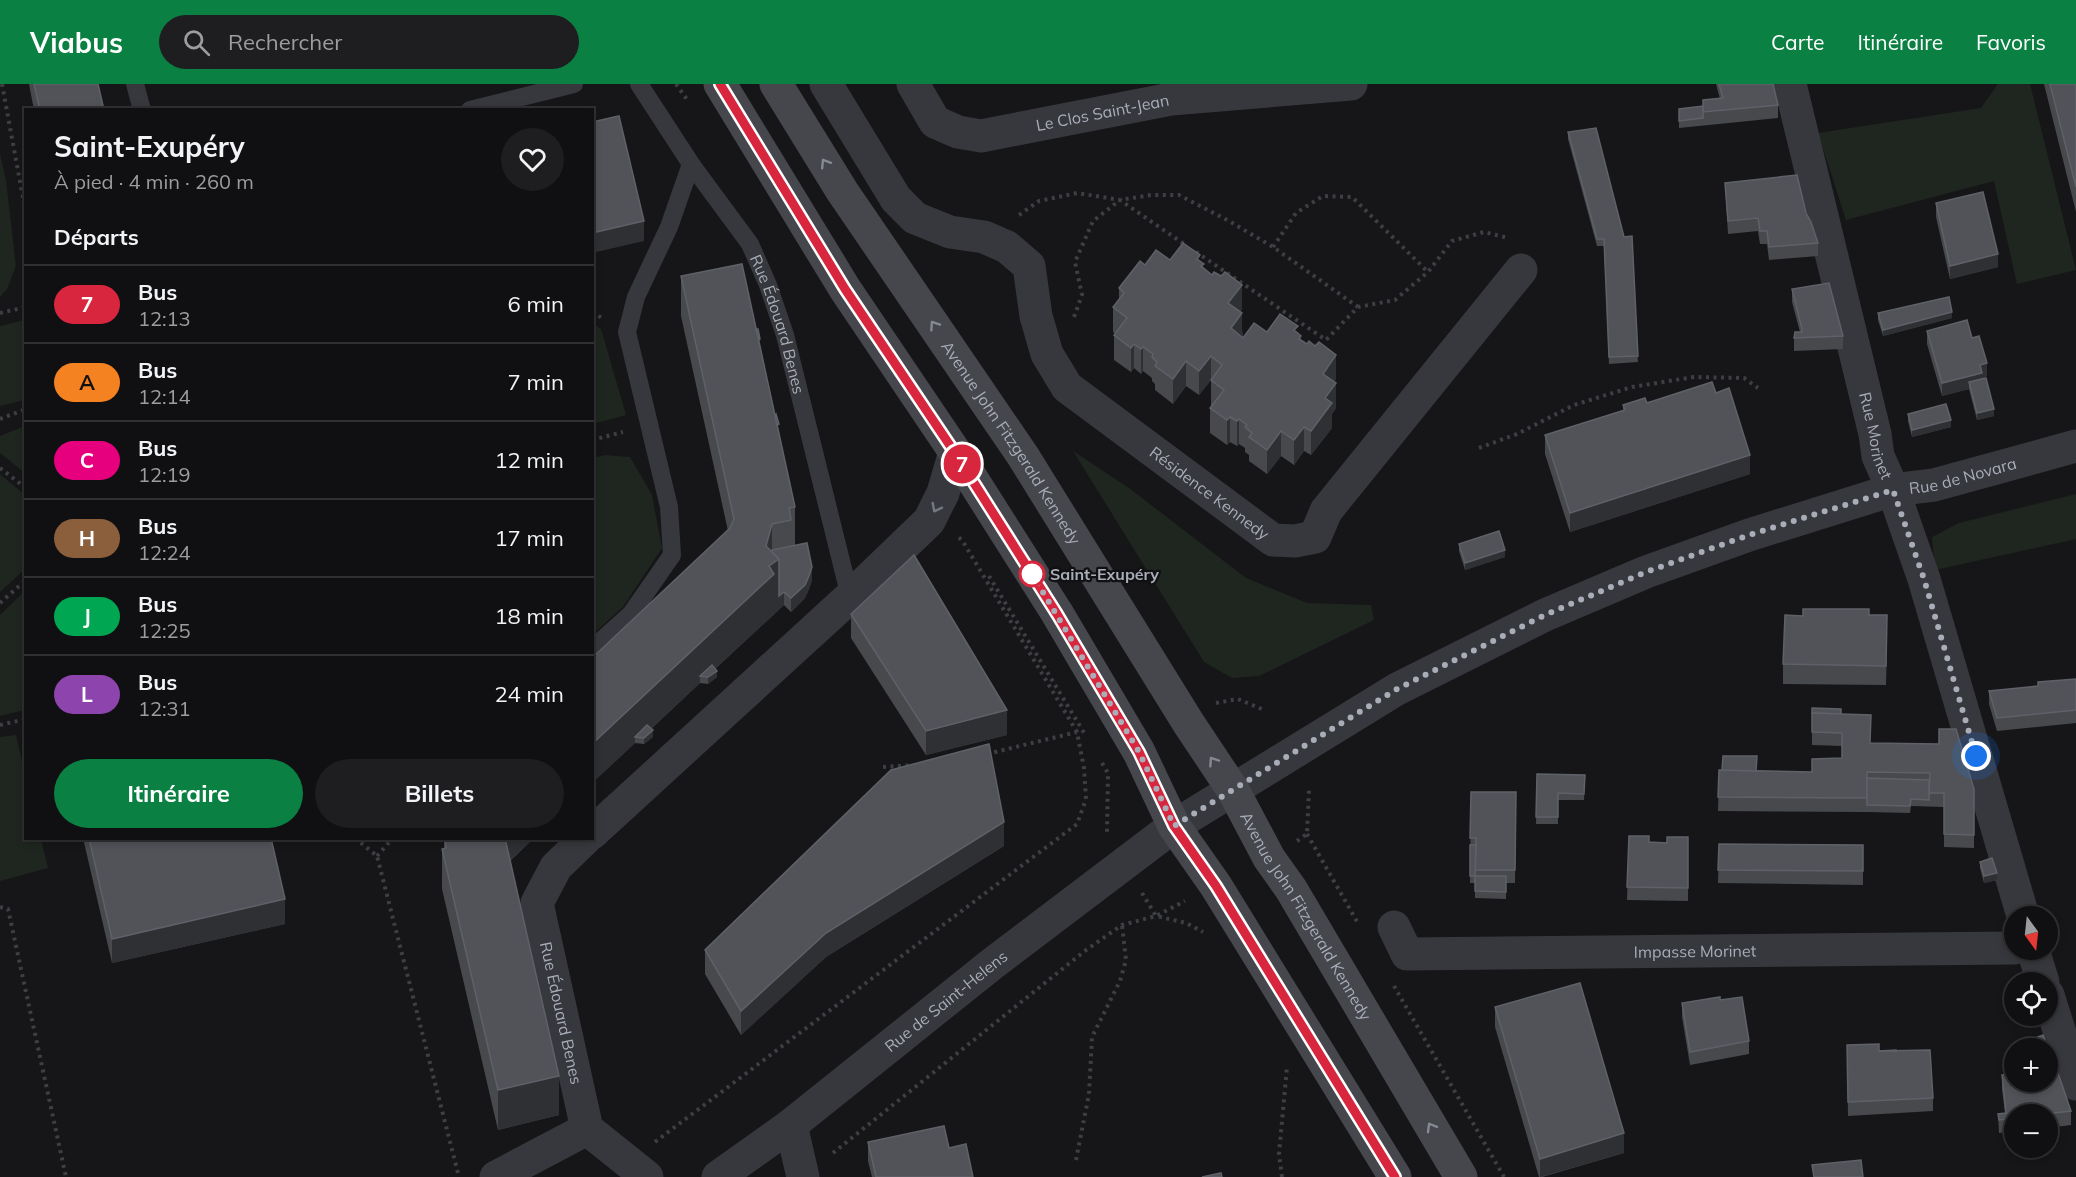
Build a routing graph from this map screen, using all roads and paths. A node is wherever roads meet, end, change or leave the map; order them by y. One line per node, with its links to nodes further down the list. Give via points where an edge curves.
1 (2, 84): 17 (path)
2 (135, 84): 13 (lane)
3 (574, 84): 14 (lane)
4 (639, 84): 15 (lane, Rue Édouard Benes)
5 (676, 84): 12 (path)
6 (720, 84): 31 (main road, via 845,289)
7 (776, 84): 42 (main road, Avenue John Fitzgerald Kennedy, one-way to 7, via 1023,456 842,191)
8 (826, 84): 18 (street, Résidence Kennedy, via 896,199 915,218 950,232)
9 (914, 84): 10 (street, Le Clos Saint-Jean, via 935,122 981,136 1171,99)
10 (1352, 84)
11 (1790, 84): 34 (street, Rue Morinet, via 1878,456)
12 (689, 103)
13 (141, 108)
14 (478, 108)
15 (691, 164): 37 (lane, Rue Édouard Benes, via 750,244 768,285 785,335); 39 (lane, via 669,227 636,297 627,332 669,507 672,555 631,614)
16 (1120, 200): 18 (path, via 1077,193 1039,201); 19 (path, via 1179,195); 23 (path, via 1326,340); 25 (path, via 1093,221 1075,262 1082,295)
17 (24, 203)
18 (984, 237): 20 (street, Résidence Kennedy, via 1007,247 1029,266 1036,316 1047,354 1067,387 1273,540 1315,537 1326,511)
19 (1273, 246): 21 (path, via 1296,213 1323,196 1352,196); 23 (path)
20 (1521, 270): 21 (path, via 1508,238 1484,232 1452,241)
21 (1428, 272): 23 (path, via 1395,300)
22 (24, 307): 24 (path)
23 (1358, 307)
24 (0, 313)
25 (1070, 327)
26 (1758, 388): 30 (path, via 1744,378 1694,377 1632,387 1574,405)
27 (24, 410): 28 (path)
28 (0, 418)
29 (2076, 446): 34 (street, Rue de Novara, via 1934,485)
30 (1479, 448)
31 (955, 453): 35 (street); 51 (main road, via 1139,752)
32 (0, 468): 33 (path)
33 (24, 486)
34 (1893, 490): 50 (street, Rue de Novara, via 1749,535 1646,572 1545,615 1397,689); 59 (street, Rue Morinet, via 1924,579)
35 (936, 507): 37 (street); 44 (path, via 962,540); 45 (path, via 966,537)
36 (24, 582): 38 (path)
37 (850, 597): 52 (street)
38 (0, 603)
39 (594, 647)
40 (1264, 710): 42 (path, via 1238,699 1213,704)
41 (24, 719): 43 (path)
42 (1189, 724): 50 (main road, Avenue John Fitzgerald Kennedy, one-way to 42)
43 (0, 725)
44 (1077, 732): 46 (path); 74 (path, via 1086,799 1077,824)
45 (1089, 740)
46 (976, 756)
47 (1099, 756): 58 (path, via 1108,773 1107,834)
48 (918, 764): 49 (path)
49 (883, 767)
50 (1233, 790): 51 (street, Rue de Novara); 82 (main road, Avenue John Fitzgerald Kennedy, one-way to 50, via 1269,858)
51 (1174, 826): 58 (street, Rue de Saint-Helens); 81 (main road, via 1216,886)
52 (594, 831)
53 (1307, 834): 63 (path)
54 (357, 840): 57 (path)
55 (391, 840): 57 (path)
56 (584, 840): 71 (street, Rue Édouard Benes, via 556,867 537,903)
57 (377, 856): 76 (path)
58 (1125, 864): 61 (path); 70 (street, Rue de Saint-Helens, via 992,964)
59 (2020, 906)
60 (0, 907): 75 (path, via 8,909)
61 (1156, 916): 62 (path); 64 (path, via 1186,923)
62 (1122, 925): 72 (path); 73 (path, via 1126,960 1092,1037 1089,1095)
63 (1379, 930): 65 (street, Impasse Morinet, via 1407,954)
64 (1211, 936)
65 (2004, 948)
66 (1393, 984): 83 (path)
67 (2058, 1026): 69 (street)
68 (1293, 1076): 80 (path, via 1287,1066 1279,1154)
69 (2076, 1084)
70 (791, 1125): 78 (street, Rue de Saint-Helens); 79 (street)
71 (587, 1129): 74 (street); 77 (street)
72 (831, 1155)
73 (1076, 1160)
74 (638, 1170)
75 (66, 1177)
76 (459, 1177)
77 (496, 1177)
78 (717, 1177)
79 (803, 1177)
80 (1282, 1177)
81 (1395, 1177)
82 (1461, 1177)
83 (1504, 1177)

